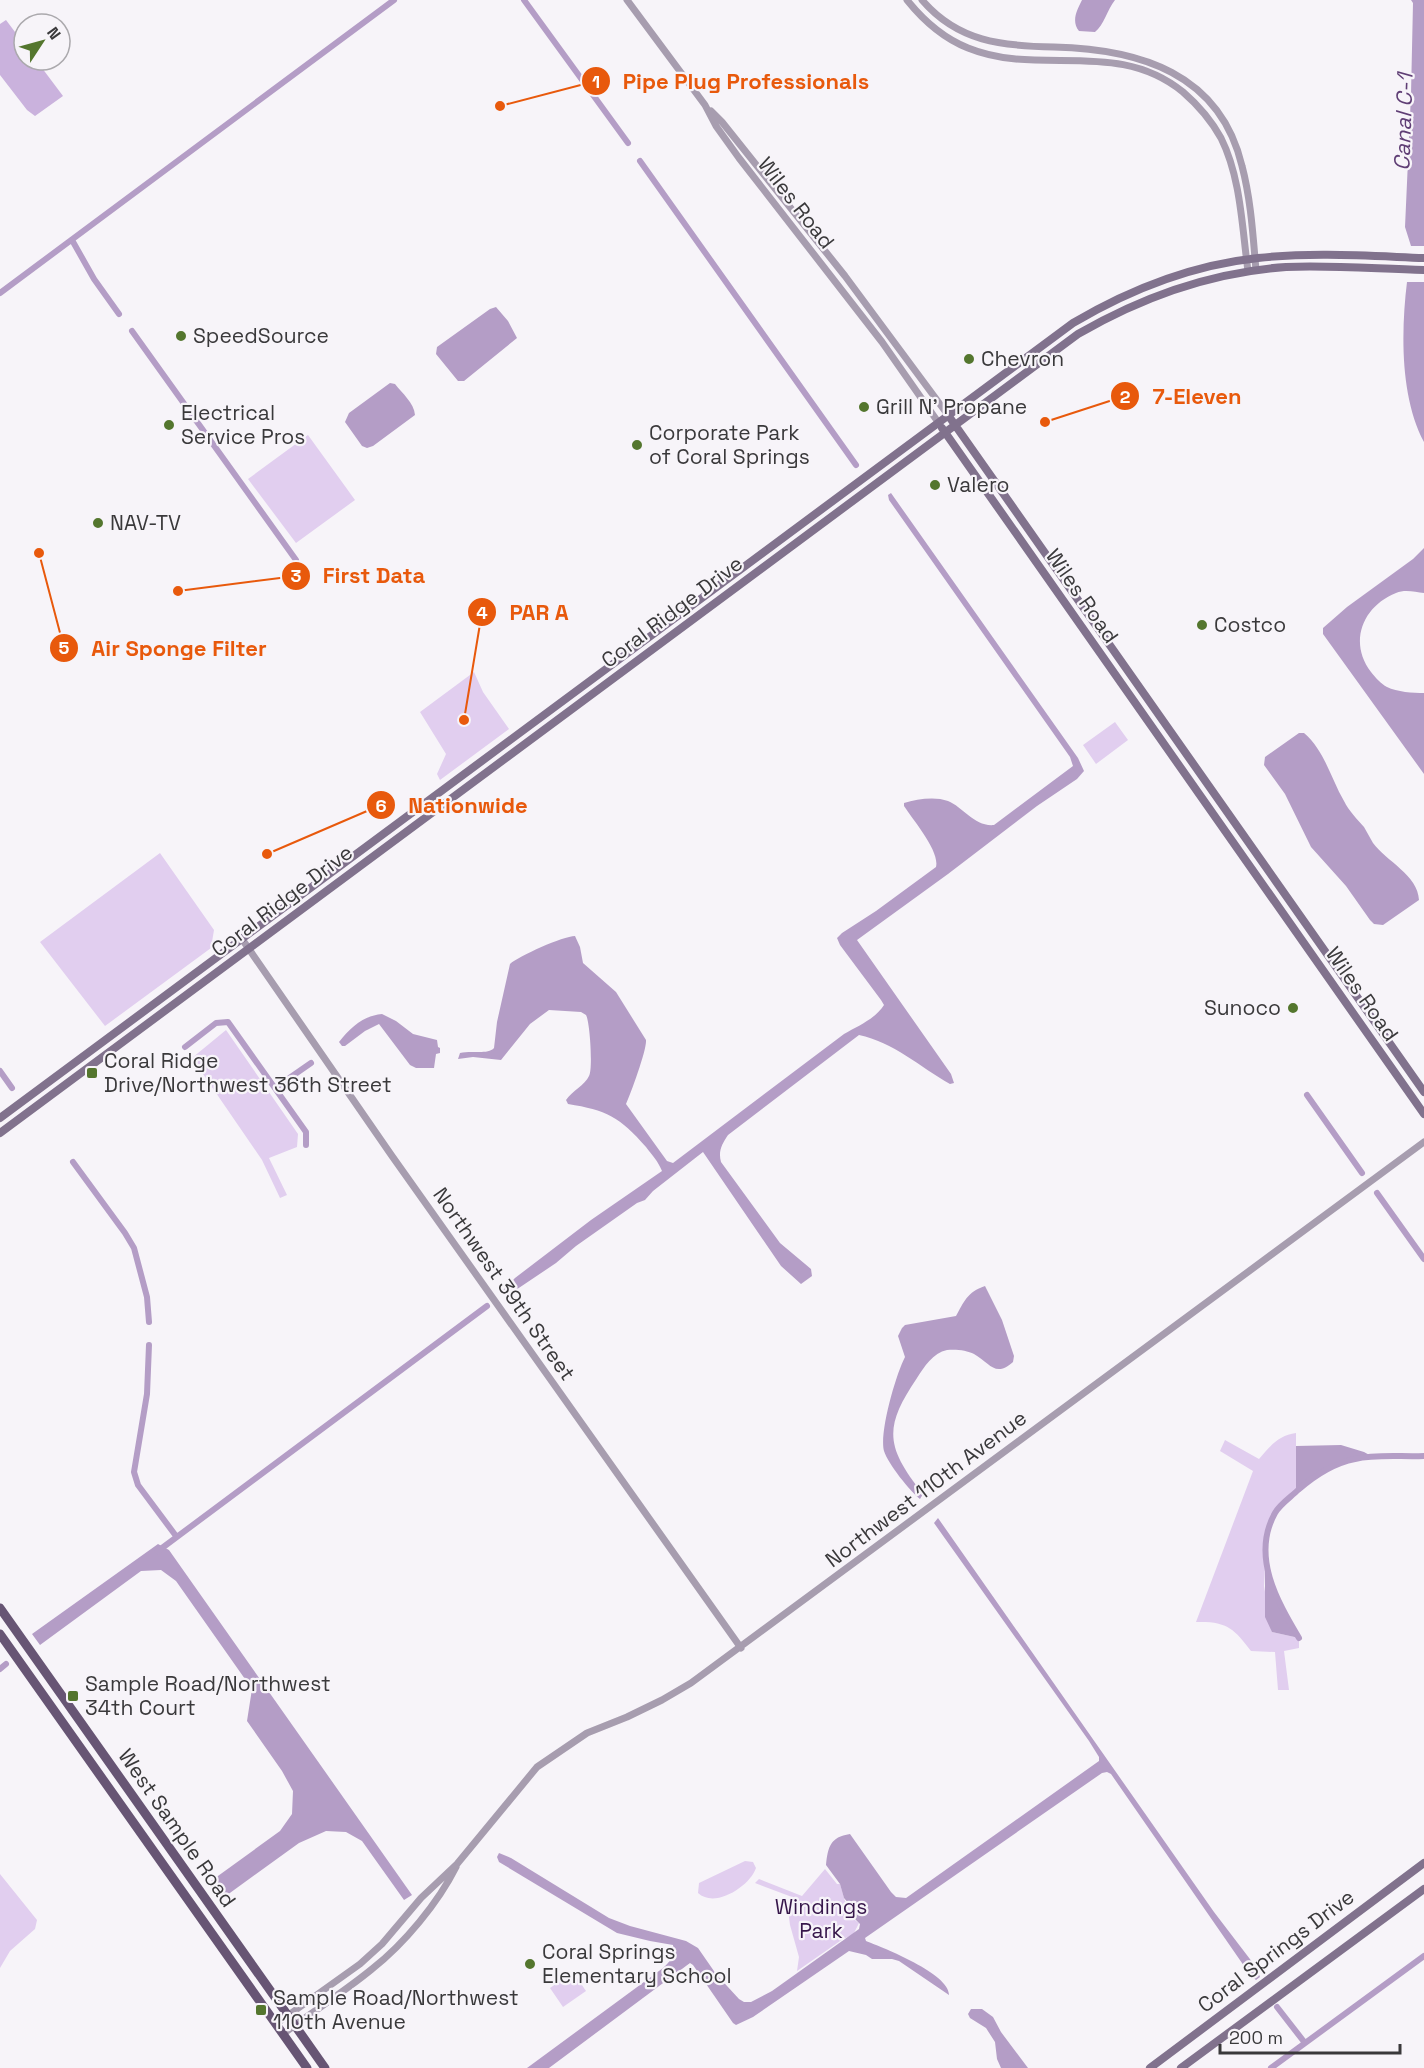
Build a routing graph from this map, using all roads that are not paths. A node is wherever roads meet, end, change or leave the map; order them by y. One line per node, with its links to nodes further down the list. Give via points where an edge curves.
1 (627, 0): 4 (street, Wiles Road)
2 (907, 0): 6 (street, via 938,31 969,48 1021,58 1118,63 1146,71 1178,89 1204,112 1221,137)
3 (922, 0): 6 (street, via 961,32 981,39 1014,46 1103,50 1149,61 1191,85 1223,121 1242,165)
4 (705, 105): 9 (street, Wiles Road, via 826,251); 10 (street, Wiles Road, via 739,158 882,342)
5 (1424, 258): 6 (main road, Coral Ridge Drive, via 1322,255)
6 (1251, 259): 8 (street); 9 (main road, Coral Ridge Drive, via 1173,277 1110,303 1060,332)
7 (1424, 270): 8 (main road, Coral Ridge Drive, via 1306,267)
8 (1252, 271): 11 (main road, Coral Ridge Drive, via 1178,288 1106,318 1058,348)
9 (948, 414): 10 (main road, Coral Ridge Drive); 11 (main road, Wiles Road)
10 (938, 422): 12 (main road, Wiles Road); 13 (main road, Coral Ridge Drive)
11 (955, 424): 12 (main road, Coral Ridge Drive); 16 (main road, Wiles Road)
12 (945, 432): 14 (main road, Coral Ridge Drive); 15 (main road, Wiles Road)
13 (243, 939): 14 (street, Northwest 39th Street); 17 (main road, Coral Ridge Drive)
14 (249, 948): 18 (main road, Coral Ridge Drive); 26 (street, Northwest 39th Street)
15 (1354, 1013): 16 (main road); 20 (main road, Wiles Road)
16 (1373, 1019): 19 (main road, Wiles Road)
17 (105, 1041): 18 (main road); 21 (main road, Coral Ridge Drive)
18 (95, 1062): 22 (main road, Coral Ridge Drive)
19 (1424, 1092)
20 (1424, 1114)
21 (0, 1118)
22 (0, 1133)
23 (1424, 1142): 26 (street, Northwest 110th Avenue)
24 (0, 1608): 30 (main road, West Sample Road)
25 (0, 1634): 31 (main road, West Sample Road)
26 (741, 1648): 28 (street, Northwest 110th Avenue, via 662,1700 587,1733 546,1760)
27 (1424, 1863): 36 (main road, Coral Springs Drive)
28 (457, 1864): 30 (street, Northwest 110th Avenue, via 368,1958); 32 (street, Northwest 110th Avenue, via 442,1891 402,1942 374,1968)
29 (1424, 1888): 37 (main road, Coral Springs Drive)
30 (288, 2015): 31 (street, Northwest 110th Avenue); 32 (main road, West Sample Road)
31 (276, 2024): 33 (main road, West Sample Road)
32 (295, 2025): 33 (street, Northwest 110th Avenue); 35 (main road, West Sample Road)
33 (283, 2034): 34 (main road, West Sample Road)
34 (307, 2068)
35 (326, 2068)
36 (1150, 2068)
37 (1181, 2068)

